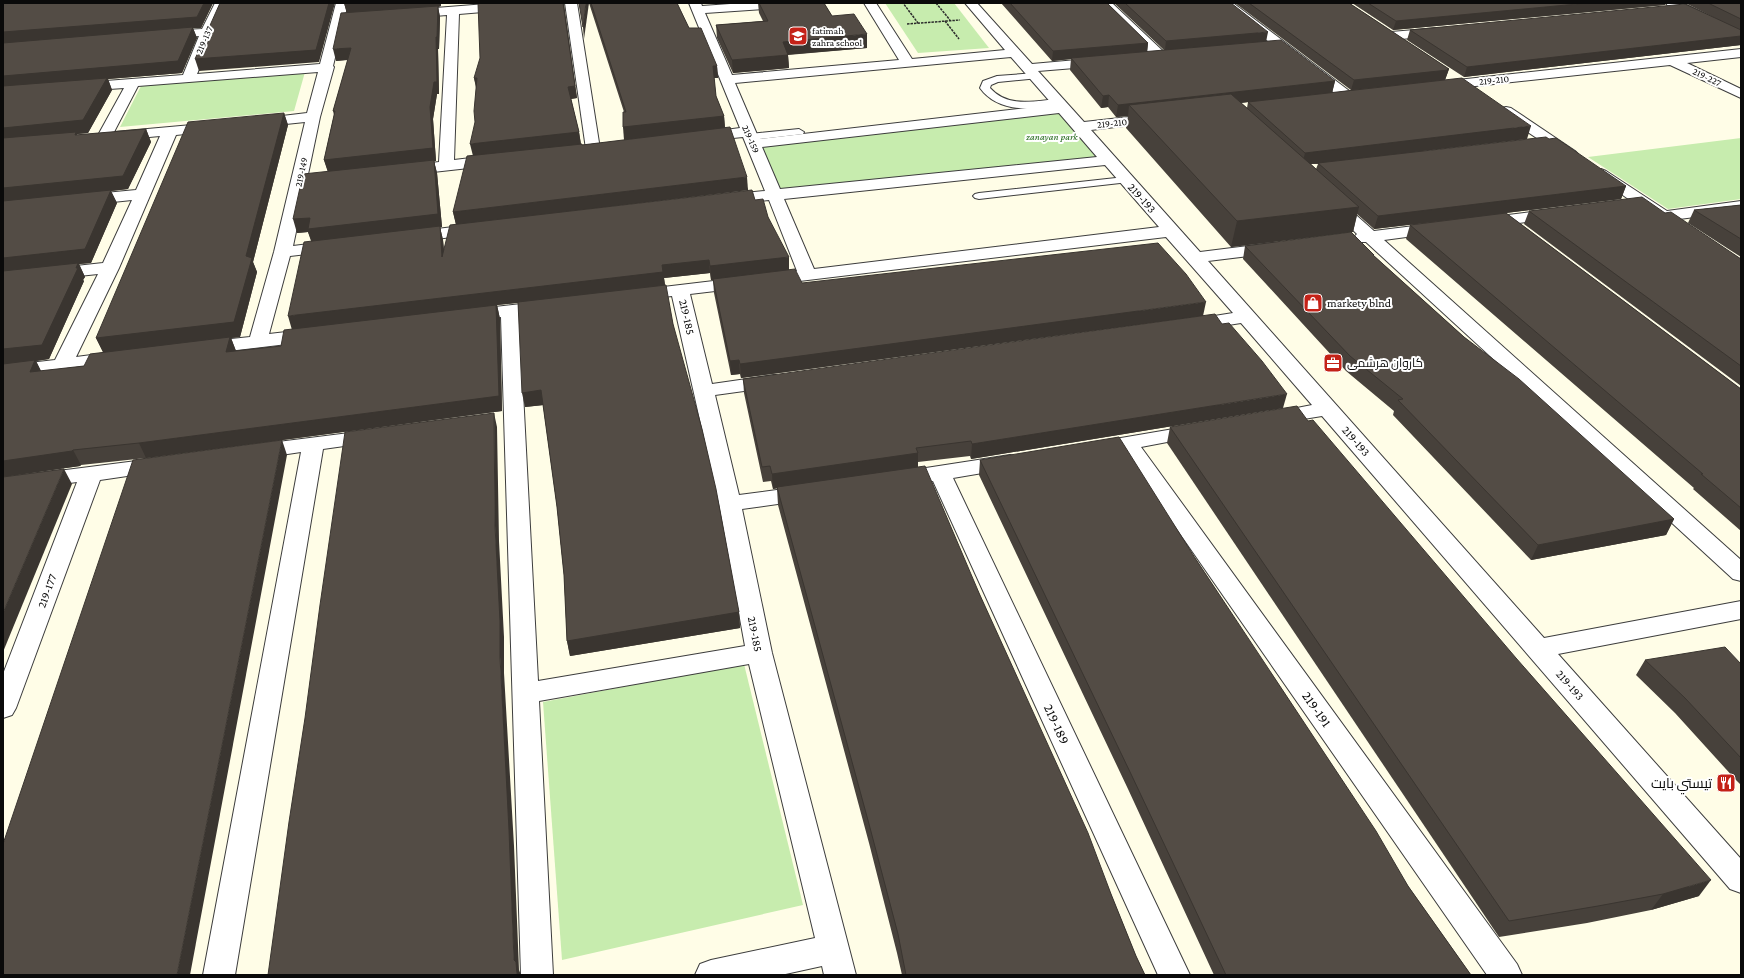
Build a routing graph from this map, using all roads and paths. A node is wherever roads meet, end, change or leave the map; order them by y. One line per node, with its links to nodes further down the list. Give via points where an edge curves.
1 (221, 3): 22 (street, 219-137)
2 (342, 3): 37 (street, 219-149, via 346,19)
3 (542, 3): 13 (street)
4 (571, 3): 65 (street)
5 (792, 3): 12 (street)
6 (870, 3): 19 (street)
7 (908, 3): 18 (path, via 903,3)
8 (936, 3): 17 (path)
9 (1104, 3): 32 (street)
10 (1225, 3): 26 (street)
11 (1677, 6): 15 (street); 25 (street)
12 (696, 7): 41 (street, 219-159)
13 (453, 10): 16 (street); 69 (street)
14 (978, 10): 17 (path); 29 (street, 219-193)
15 (1659, 10)
16 (399, 15)
17 (951, 20): 18 (path)
18 (918, 23): 19 (path)
19 (885, 26): 36 (street)
20 (1378, 28): 24 (street)
21 (1446, 31): 24 (street)
22 (207, 32): 23 (street); 40 (street, 219-137)
23 (152, 36)
24 (1391, 36): 28 (street)
25 (1741, 36)
26 (1282, 46): 27 (street); 48 (street)
27 (1266, 48)
28 (1411, 49)
29 (1015, 53): 36 (street); 39 (street, 219-193)
30 (1741, 53): 35 (street, 219-210)
31 (1176, 55): 32 (street)
32 (1161, 56): 33 (street)
33 (1145, 58)
34 (1114, 61): 39 (street)
35 (1673, 61): 43 (street, 219-210); 46 (street, 219-227)
36 (908, 62): 41 (street)
37 (327, 67): 40 (street); 51 (street, 219-149)
38 (1444, 71): 43 (street)
39 (1032, 72): 50 (street, 219-193); 50 (lane, via 996,79 986,83 985,88 1002,103)
40 (188, 78): 42 (street)
41 (726, 80): 60 (street, 219-159)
42 (133, 83): 44 (street); 58 (street)
43 (1464, 84): 45 (street, 219-210); 62 (street)
44 (64, 88)
45 (1425, 88)
46 (1741, 94)
47 (1363, 95): 48 (street)
48 (1347, 96): 49 (street)
49 (1332, 98)
50 (1060, 105): 55 (street, 219-193); 60 (street)
51 (313, 117): 53 (street); 73 (street, 219-149)
52 (1167, 117): 55 (street, 219-210)
53 (245, 124)
54 (230, 125): 56 (street)
55 (1080, 127): 68 (street, 219-193)
56 (170, 131): 58 (street); 75 (street)
57 (799, 132): 60 (lane)
58 (104, 137): 59 (street)
59 (88, 138)
60 (750, 138): 61 (street); 76 (street, 219-159)
61 (686, 139)
62 (1552, 142): 63 (street); 80 (street)
63 (1528, 145)
64 (609, 147): 65 (street)
65 (593, 149): 66 (street)
66 (578, 151)
67 (508, 159): 69 (street)
68 (1109, 160): 72 (street, 219-193); 76 (street)
69 (446, 166): 70 (street)
70 (392, 172)
71 (314, 180): 73 (street)
72 (1125, 180): 77 (lane); 88 (street, 219-193)
73 (299, 182): 95 (street, 219-149)
74 (1321, 192): 90 (street)
75 (141, 194): 78 (street); 97 (street)
76 (775, 194): 79 (street); 98 (street, 219-159)
77 (979, 196)
78 (72, 201)
79 (711, 202)
80 (1645, 203): 81 (street); 84 (street)
81 (1622, 206)
82 (1741, 206): 84 (street)
83 (1567, 213): 85 (street)
84 (1664, 216): 87 (street)
85 (1505, 220): 89 (street); 90 (street)
86 (489, 228): 91 (street)
87 (1683, 228)
88 (1171, 231): 96 (street, 219-193); 98 (street)
89 (1523, 234)
90 (1370, 237): 92 (street); 131 (street)
91 (394, 239)
92 (1347, 240)
93 (346, 244): 95 (street)
94 (1286, 247): 96 (street)
95 (283, 252): 108 (street, 219-149)
96 (1195, 258): 104 (street, 219-193)
97 (110, 268): 99 (street); 111 (street)
98 (808, 275): 100 (street)
99 (3, 279)
100 (680, 290): 101 (street); 114 (street, 219-185)
101 (618, 298)
102 (564, 304): 103 (street)
103 (510, 311): 105 (street); 135 (street, via 507,418)
104 (1247, 317): 106 (street); 115 (street, 219-193)
105 (455, 318)
106 (1176, 327)
107 (329, 332): 108 (street)
108 (258, 341): 109 (street)
109 (188, 349)
110 (133, 356): 111 (street)
111 (63, 364): 112 (street)
112 (3, 372)
113 (790, 379): 114 (street)
114 (704, 391): 130 (street, 219-185)
115 (1328, 409): 116 (street); 133 (street, 219-193)
116 (1251, 422)
117 (1220, 427): 119 (street)
118 (391, 434): 120 (street)
119 (1127, 443): 121 (street); 143 (street, 219-191)
120 (313, 444): 122 (street); 139 (street)
121 (1096, 448)
122 (236, 454)
123 (1026, 459): 125 (street)
124 (183, 462): 126 (street)
125 (940, 473): 127 (street); 142 (street, 219-189)
126 (91, 474): 128 (street); 136 (street, 219-177)
127 (878, 482)
128 (3, 485)
129 (824, 490): 130 (street)
130 (730, 504): 134 (street, 219-185)
131 (1741, 573)
132 (1741, 610): 133 (street)
133 (1538, 648): 137 (street, 219-193)
134 (759, 653): 135 (street); 138 (street, 219-185)
135 (526, 693): 140 (street)
136 (3, 708)
137 (1741, 880)
138 (837, 962): 141 (street)
139 (219, 975)
140 (537, 975)
141 (711, 975)
142 (1174, 975)
143 (1506, 975)

